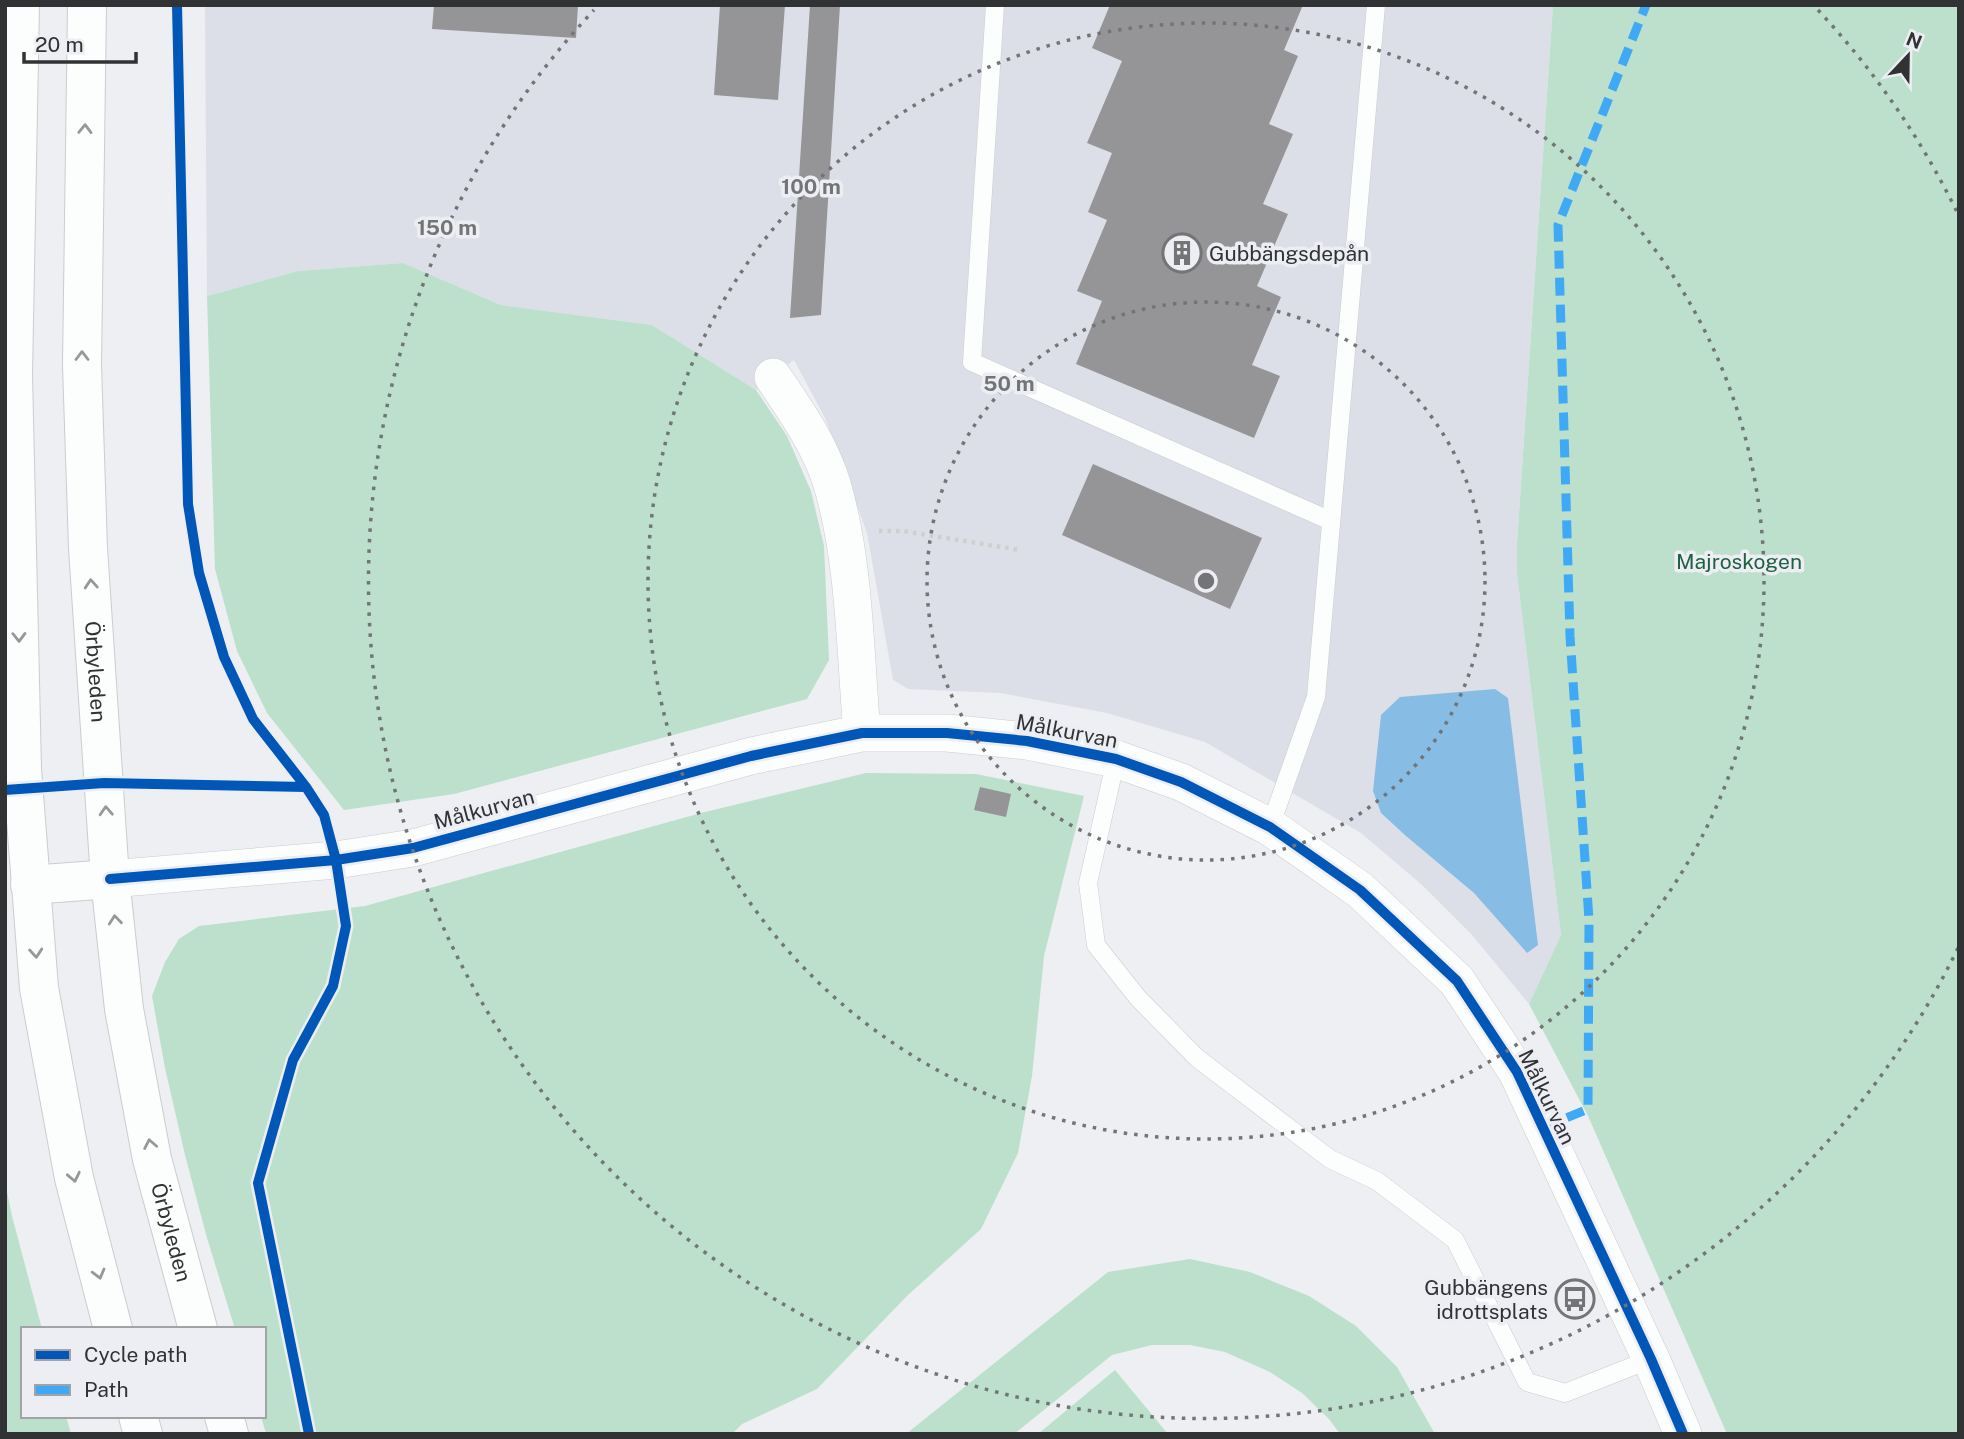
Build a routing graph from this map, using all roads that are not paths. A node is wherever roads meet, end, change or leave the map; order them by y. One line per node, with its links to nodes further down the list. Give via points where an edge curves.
1 (20, 5): 11 (main road, one-way to 11, via 13,375 22,769)
2 (87, 5): 10 (main road, Örbyleden, one-way to 2, via 88,548 82,365)
3 (995, 5): 6 (lane, via 972,362)
4 (1376, 5): 6 (lane)
5 (773, 377): 7 (street, via 807,428 831,482 846,540)
6 (1331, 521): 9 (lane, via 1316,697)
7 (862, 733): 8 (street, Målkurvan, via 947,733); 10 (street, Målkurvan, via 751,756 413,848 336,860)
8 (1116, 759): 9 (street, Målkurvan, via 1181,782); 14 (lane, via 1088,883 1096,945 1138,998 1197,1058 1272,1116 1330,1159 1377,1181 1455,1240 1527,1382 1564,1393)
9 (1270, 827): 14 (street, Målkurvan, via 1360,890 1457,981 1517,1072)
10 (110, 879): 11 (main road); 13 (main road, Örbyleden, one-way to 10, via 152,1159 124,1009)
11 (30, 885): 12 (main road, one-way to 12, via 39,988 72,1164)
12 (113, 1327)
13 (197, 1327)
14 (1651, 1359): 15 (street, Målkurvan)
15 (1683, 1434)

